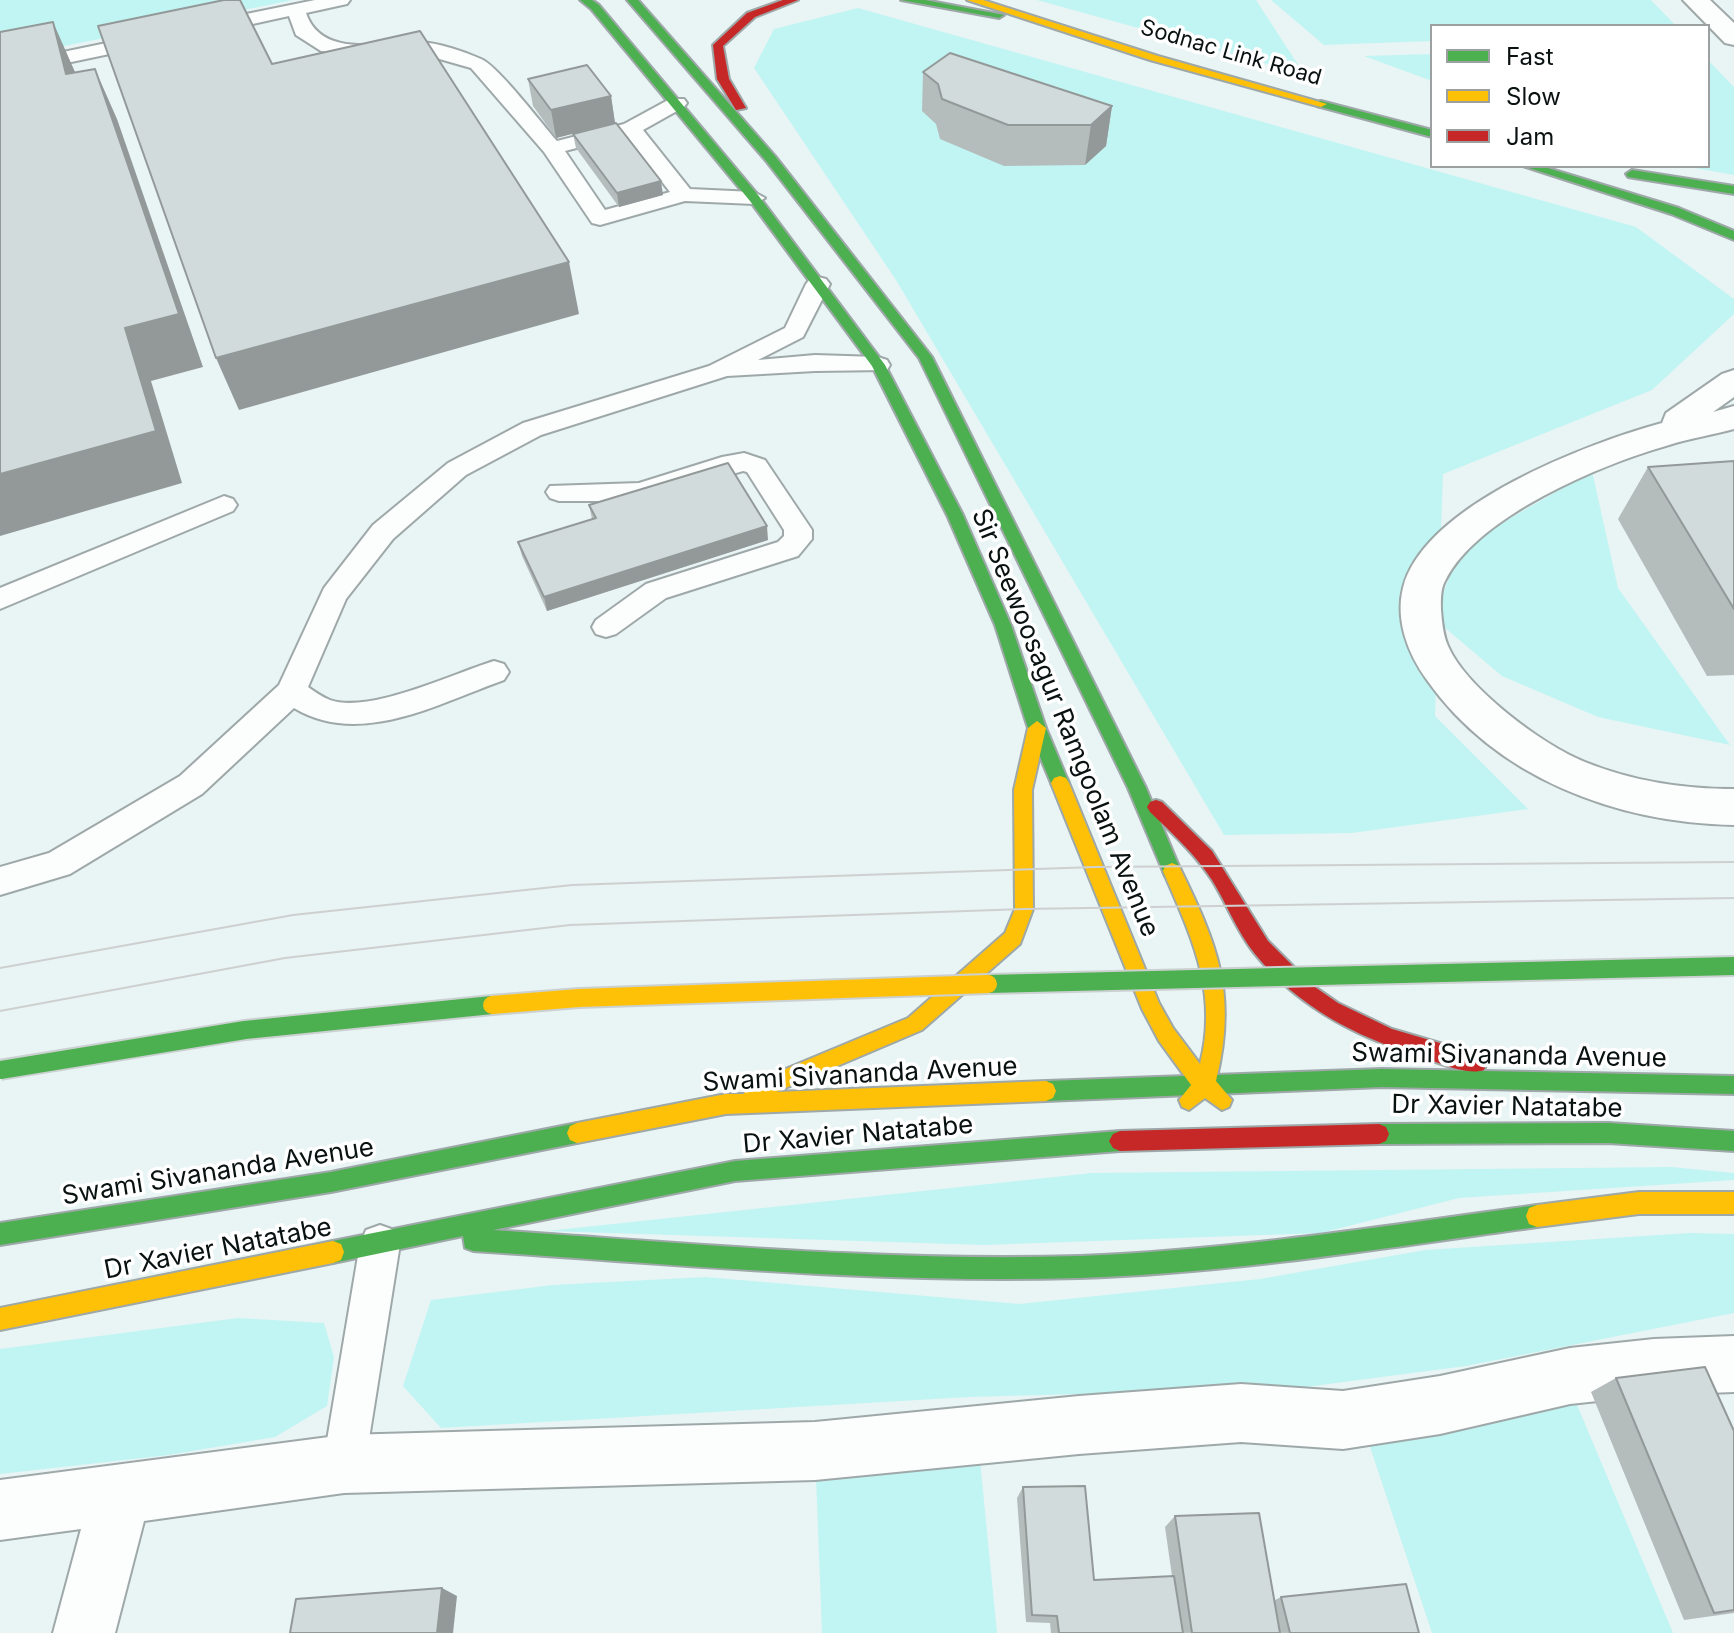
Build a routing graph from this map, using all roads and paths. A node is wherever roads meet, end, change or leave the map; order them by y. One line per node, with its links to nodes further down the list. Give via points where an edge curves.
1 (341, 0): 8 (lane)
2 (585, 0): 12 (main road, Sir Seewoosagur Ramgoolam Avenue)
3 (632, 0): 16 (main road, Sir Seewoosagur Ramgoolam Avenue)
4 (793, 0): 16 (main road, via 751,15 718,45 723,79)
5 (906, 0): 9 (main road)
6 (972, 0): 9 (main road, Sodnac Link Road)
7 (1696, 0): 10 (street)
8 (296, 9): 11 (lane); 15 (lane, via 303,31 328,47 423,48 478,64)
9 (1053, 24): 14 (main road, Sodnac Link Road, via 1154,58)
10 (1734, 37)
11 (0, 71)
12 (677, 103): 13 (lane); 21 (main road, Sir Seewoosagur Ramgoolam Avenue)
13 (631, 128): 15 (lane); 20 (lane)
14 (1430, 133)
15 (552, 148): 20 (lane, via 600,218)
16 (771, 159): 36 (main road, Sir Seewoosagur Ramgoolam Avenue, via 925,357)
17 (1535, 168): 22 (main road, via 1675,211)
18 (1606, 169): 19 (main road)
19 (1734, 190)
20 (684, 195): 21 (lane)
21 (754, 198): 23 (main road, Sir Seewoosagur Ramgoolam Avenue)
22 (1734, 236)
23 (818, 284): 24 (main road, Sir Seewoosagur Ramgoolam Avenue); 25 (lane, via 795,332)
24 (878, 365): 25 (lane, via 815,363); 35 (main road, Sir Seewoosagur Ramgoolam Avenue, via 985,583)
25 (718, 371): 34 (lane, via 532,429 457,469 383,532 334,595)
26 (1734, 381): 28 (street)
27 (1734, 417): 28 (street)
28 (1656, 436): 37 (street, via 1561,472 1475,523 1443,553 1421,588 1426,644 1452,687 1552,766 1623,791 1706,808)
29 (559, 492): 32 (lane, via 640,492 744,462 756,466 798,530 798,539 788,549 656,591)
30 (224, 505): 31 (lane)
31 (0, 599)
32 (606, 627)
33 (494, 672): 34 (lane, via 359,712 330,712)
34 (291, 692): 38 (lane, via 191,785 58,864)
35 (1037, 728): 43 (main road, Sir Seewoosagur Ramgoolam Avenue, via 1146,999); 44 (main road, via 1023,790 1024,909 1013,938 915,1024)
36 (1137, 788): 41 (main road, via 1213,866 1269,957 1323,1004 1377,1035); 43 (main road, Sir Seewoosagur Ramgoolam Avenue, via 1207,951 1217,1003)
37 (1734, 807)
38 (0, 881)
39 (1734, 966): 40 (main road, bridge, via 579,998 314,1020)
40 (0, 1070)
41 (1554, 1081): 42 (main road, Swami Sivananda Avenue); 43 (main road, Swami Sivananda Avenue, via 1382,1078)
42 (1734, 1085)
43 (1204, 1086): 44 (main road, Swami Sivananda Avenue); 45 (main road, Sir Seewoosagur Ramgoolam Avenue, via 1247,1115); 47 (main road, via 1153,1127)
44 (726, 1104): 49 (main road, Swami Sivananda Avenue, via 331,1182)
45 (1308, 1134): 46 (main road, Dr Xavier Natatabe, via 1608,1133); 47 (main road, Dr Xavier Natatabe)
46 (1734, 1141)
47 (1105, 1142): 50 (main road, Dr Xavier Natatabe, via 735,1171)
48 (1734, 1203): 50 (main road, via 1639,1203 1200,1260 1016,1268)
49 (0, 1234)
50 (398, 1240): 51 (main road, Dr Xavier Natatabe); 53 (lane)
51 (0, 1319)
52 (1734, 1364): 53 (street, via 1570,1376 1343,1420 1241,1413 815,1451)
53 (344, 1464): 54 (street)
54 (120, 1496): 55 (street); 56 (street)
55 (0, 1510)
56 (84, 1633)

